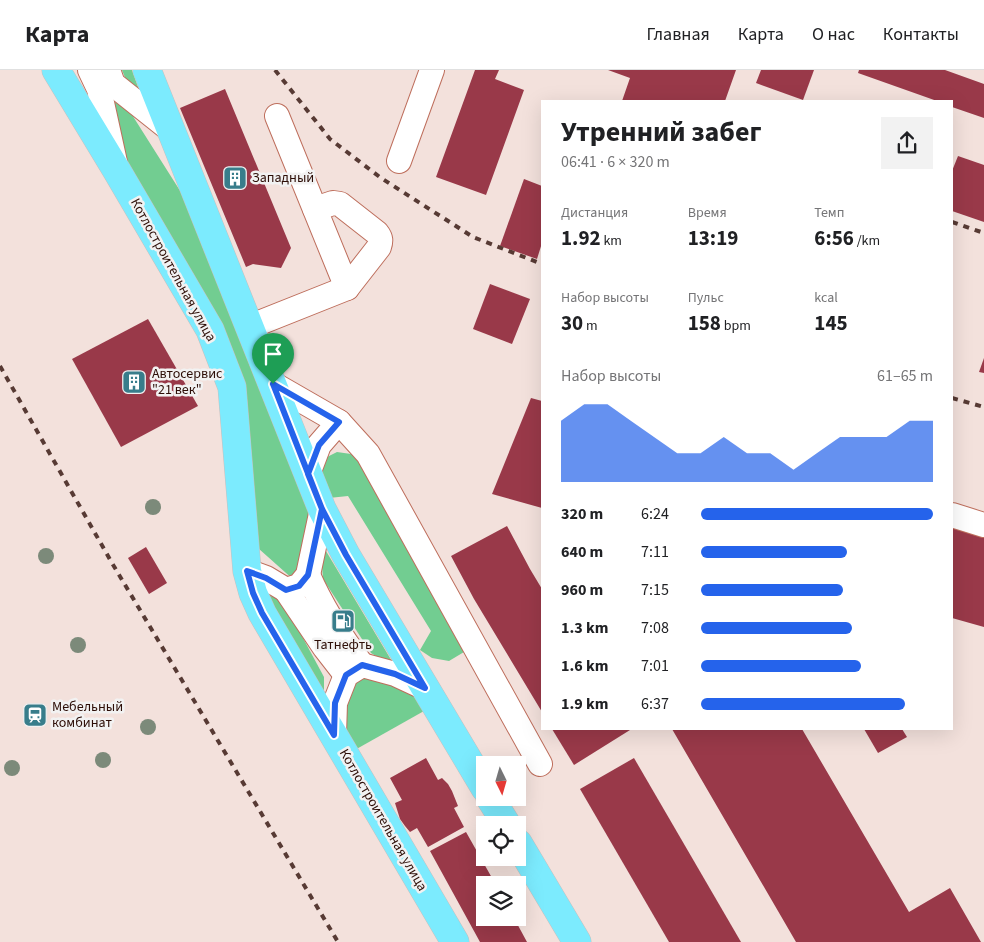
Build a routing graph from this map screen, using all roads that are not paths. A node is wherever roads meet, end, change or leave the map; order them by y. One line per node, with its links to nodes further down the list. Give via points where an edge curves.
1 (56, 70): 9 (main road, Котлостроительная улица)
2 (90, 70): 9 (lane, via 99,89)
3 (108, 70): 7 (lane, via 113,84)
4 (148, 70): 7 (main road)
5 (432, 70): 8 (lane)
6 (278, 116): 10 (lane)
7 (172, 131): 12 (main road)
8 (399, 160)
9 (117, 171): 19 (main road, Котлостроительная улица, via 210,330 232,387)
10 (315, 210): 11 (lane); 11 (lane, via 340,204 381,237 379,247)
11 (347, 288): 12 (lane)
12 (249, 327): 13 (main road)
13 (273, 384): 14 (lane); 15 (main road)
14 (339, 422): 15 (lane, via 319,445); 25 (lane, via 368,454)
15 (308, 474): 16 (main road)
16 (322, 509): 20 (lane); 23 (main road)
17 (953, 515): 18 (lane)
18 (984, 525)
19 (247, 571): 21 (lane); 24 (main road, Котлостроительная улица, via 262,613)
20 (308, 575): 21 (lane, via 299,586); 22 (lane, via 342,637)
21 (286, 590): 22 (lane, via 325,648)
22 (354, 670): 23 (lane, via 395,674); 24 (lane, via 335,703)
23 (425, 688): 26 (main road)
24 (334, 735): 28 (main road, Котлостроительная улица)
25 (540, 764)
26 (476, 773)
27 (526, 856): 29 (main road)
28 (455, 942)
29 (577, 942)

